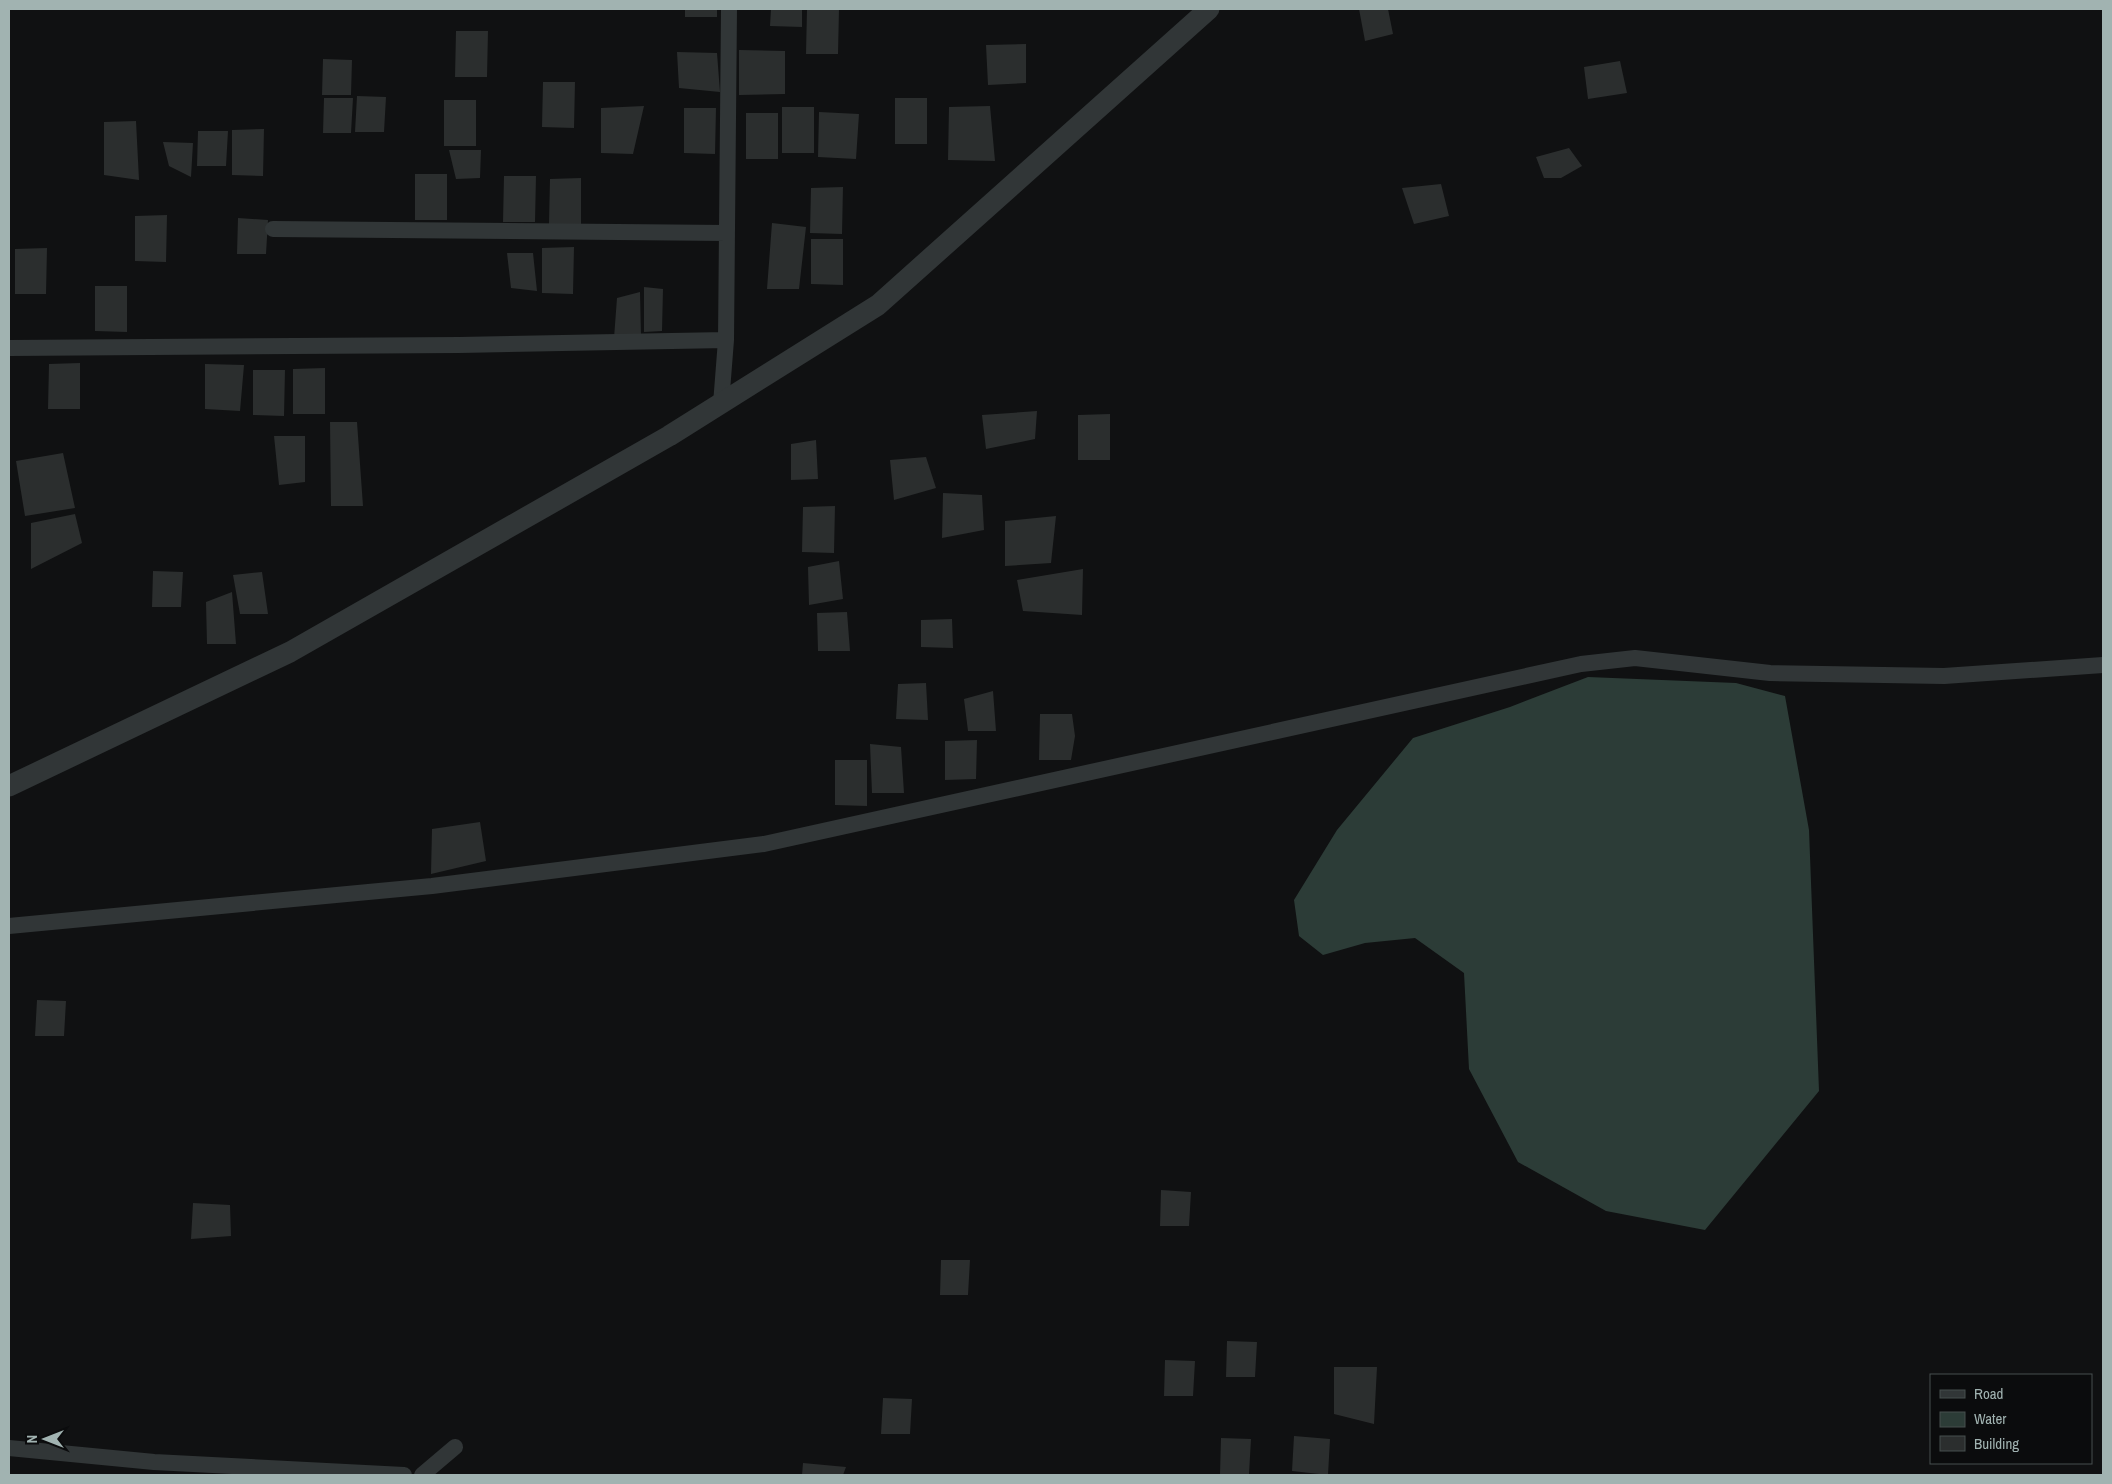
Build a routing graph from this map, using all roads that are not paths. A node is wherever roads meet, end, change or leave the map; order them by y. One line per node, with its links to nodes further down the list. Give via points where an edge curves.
1 (730, 9): 4 (street)
2 (1209, 9): 7 (street, via 878,305)
3 (273, 229): 4 (street)
4 (727, 232): 5 (street)
5 (726, 340): 6 (street); 7 (street)
6 (9, 348)
7 (721, 404): 9 (street, via 290,652)
8 (2103, 665): 10 (street, via 1944,676 1770,673 1635,658 1581,664 764,844 432,886)
9 (9, 786)
10 (9, 926)
11 (455, 1447): 14 (street)
12 (9, 1448): 13 (street, via 154,1462)
13 (404, 1475)
14 (422, 1475)

